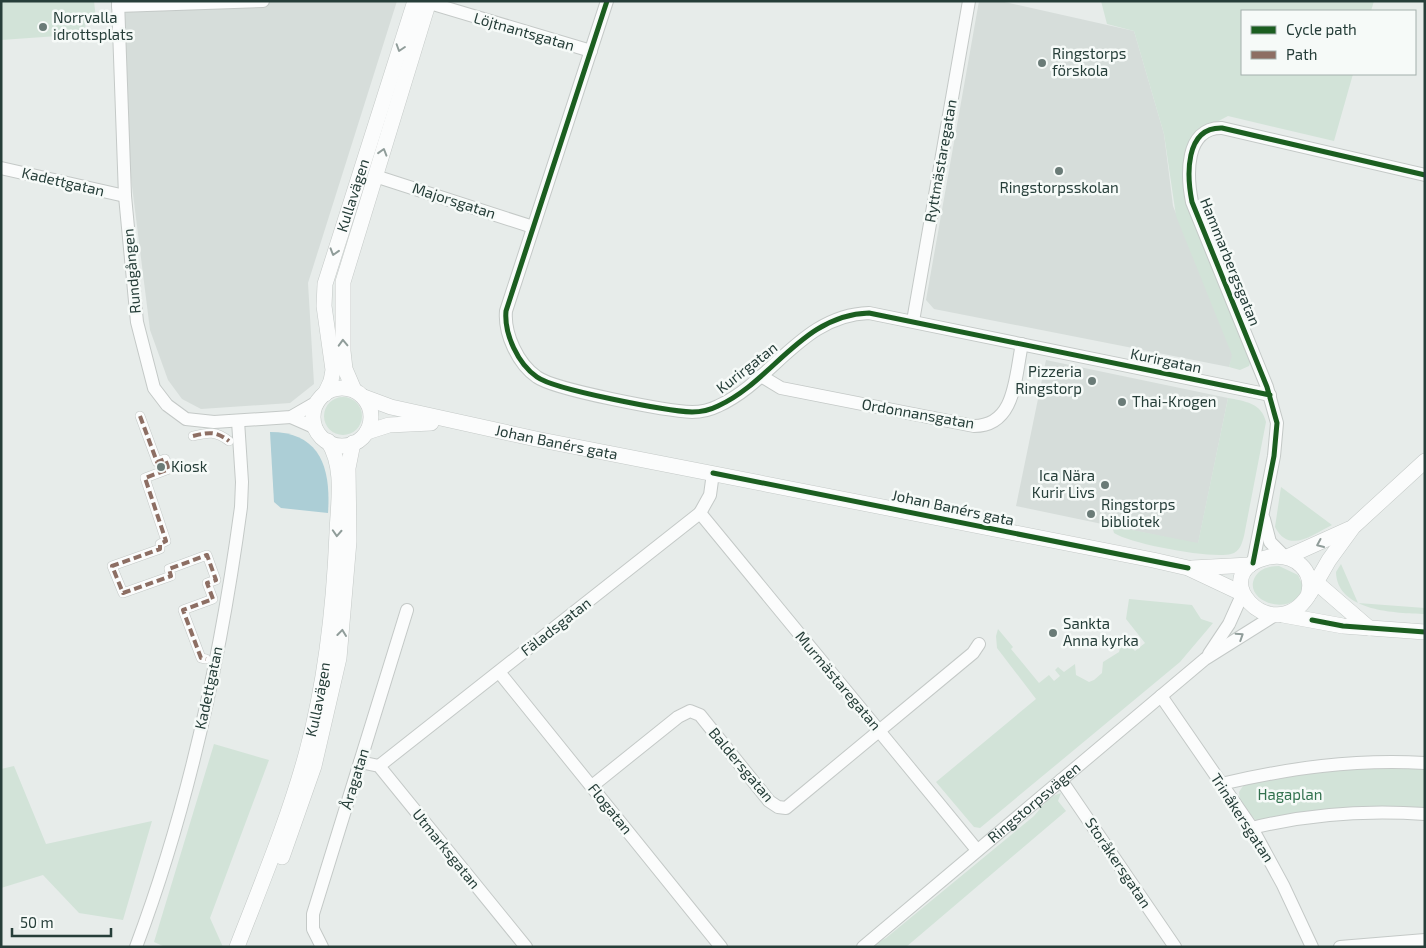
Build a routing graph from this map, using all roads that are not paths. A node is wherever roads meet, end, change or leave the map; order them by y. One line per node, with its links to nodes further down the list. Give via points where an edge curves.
1 (263, 1): 5 (street)
2 (607, 1): 6 (street, Kurirgatan)
3 (969, 1): 12 (street, Ryttmästaregatan)
4 (424, 2): 6 (street, Löjtnantsgatan); 9 (street, Kullavägen, one-way to 4); 17 (street, Kullavägen, one-way to 17, via 325,284 324,306 332,370 331,381)
5 (118, 4): 10 (street, Rundgången)
6 (591, 51): 11 (street, Kurirgatan)
7 (1, 168): 10 (street, Kadettgatan)
8 (1425, 175): 16 (street, Hammarbergsgatan, via 1222,128 1208,131 1196,141 1189,167 1192,202)
9 (375, 176): 11 (street, Majorsgatan); 15 (street, Kullavägen, one-way to 9, via 345,370 343,282)
10 (125, 196): 20 (street, Rundgången, via 137,322 154,388 167,405 186,419)
11 (533, 227): 14 (street, Kurirgatan, via 506,317 516,353 538,378 621,400 692,412 718,406)
12 (913, 321): 13 (street, Kurirgatan); 14 (street, Kurirgatan, via 869,313 834,319 809,335)
13 (1022, 344): 14 (street, Ordonnansgatan, via 1008,408 998,420 985,425 974,426 781,388); 16 (street, Kurirgatan)
14 (761, 376)
15 (359, 394): 17 (street, via 339,388); 22 (street, Johan Banérs gata, via 391,407); 23 (street, via 370,408 371,420)
16 (1270, 395): 31 (street, Hammarbergsgatan, via 1277,435)
17 (321, 398): 19 (street, Rundgången); 21 (street, via 314,412)
18 (140, 416): 45 (street, via 156,462 166,459 169,469 144,478 166,542 160,544 160,549 112,566 123,593 171,576 169,569 206,555 216,580 207,583 213,600 183,610 201,658)
19 (291, 417): 20 (street, Rundgången); 21 (street, Rundgången)
20 (238, 421): 60 (street, Kadettgatan, via 241,507 213,677 183,801)
21 (316, 428): 26 (street)
22 (482, 428): 23 (street, Johan Banérs gata, via 409,422 389,424); 29 (street, Johan Banérs gata)
23 (366, 432): 27 (street)
24 (193, 436): 25 (street, via 211,432)
25 (229, 441)
26 (328, 441): 27 (street, via 340,445); 61 (street, Kullavägen, one-way to 61, via 339,467 338,522 332,612 318,697 307,750 288,809)
27 (353, 443): 62 (street, Kullavägen, one-way to 27, via 292,833 314,766 339,658 349,541 348,468)
28 (1425, 461): 32 (street)
29 (713, 474): 30 (street, Fäladsgatan, via 710,495); 36 (street, Johan Banérs gata)
30 (700, 513): 47 (street, Fäladsgatan); 49 (street, Murmästaregatan)
31 (1263, 514): 33 (street, Hammarbergsgatan, via 1270,542); 34 (street, Hammarbergsgatan)
32 (1353, 527): 33 (street, one-way to 33); 35 (street)
33 (1286, 557): 34 (street, via 1268,557); 37 (street, via 1304,567)
34 (1251, 564): 36 (street, Johan Banérs gata); 38 (street, via 1242,579)
35 (1326, 565): 37 (street); 39 (street)
36 (1188, 568): 38 (street, Johan Banérs gata)
37 (1313, 579): 39 (street); 41 (street, via 1308,596 1295,610)
38 (1242, 594): 41 (street, via 1255,607); 46 (street, Ringstorpsvägen, via 1230,624)
39 (1332, 596): 42 (street)
40 (407, 610): 50 (street, Åragatan)
41 (1278, 615): 42 (street); 46 (street, Ringstorpsvägen, one-way to 41)
42 (1369, 628): 43 (street)
43 (1425, 632)
44 (979, 644): 49 (street, Baldersgatan, via 973,653)
45 (206, 659)
46 (1206, 659): 48 (street, Ringstorpsvägen)
47 (499, 672): 52 (street, Fäladsgatan); 55 (street, Flogatan)
48 (1161, 696): 53 (street, Ringstorpsvägen); 54 (street, Trinåkersgatan)
49 (880, 732): 55 (street, Baldersgatan, via 786,808 769,801 700,715 690,711 678,717); 58 (street, Murmästaregatan)
50 (360, 762): 52 (street); 63 (street, Åragatan, via 313,914 313,929)
51 (1425, 762): 54 (street, via 1284,769)
52 (379, 766): 64 (street, Utmarksgatan)
53 (1061, 780): 58 (street, Ringstorpsvägen); 67 (street, Storåkersgatan)
54 (1221, 784): 57 (street, Trinåkersgatan)
55 (592, 786): 65 (street, Flogatan)
56 (1425, 814): 57 (street, via 1346,814 1284,820)
57 (1252, 828): 68 (street, Trinåkersgatan)
58 (977, 850): 66 (street, Ringstorpsvägen)
59 (1425, 940): 69 (street)
60 (136, 947)
61 (237, 947)
62 (247, 947)
63 (322, 947)
64 (526, 947)
65 (721, 947)
66 (863, 947)
67 (1175, 947)
68 (1312, 947)
69 (1340, 947)

